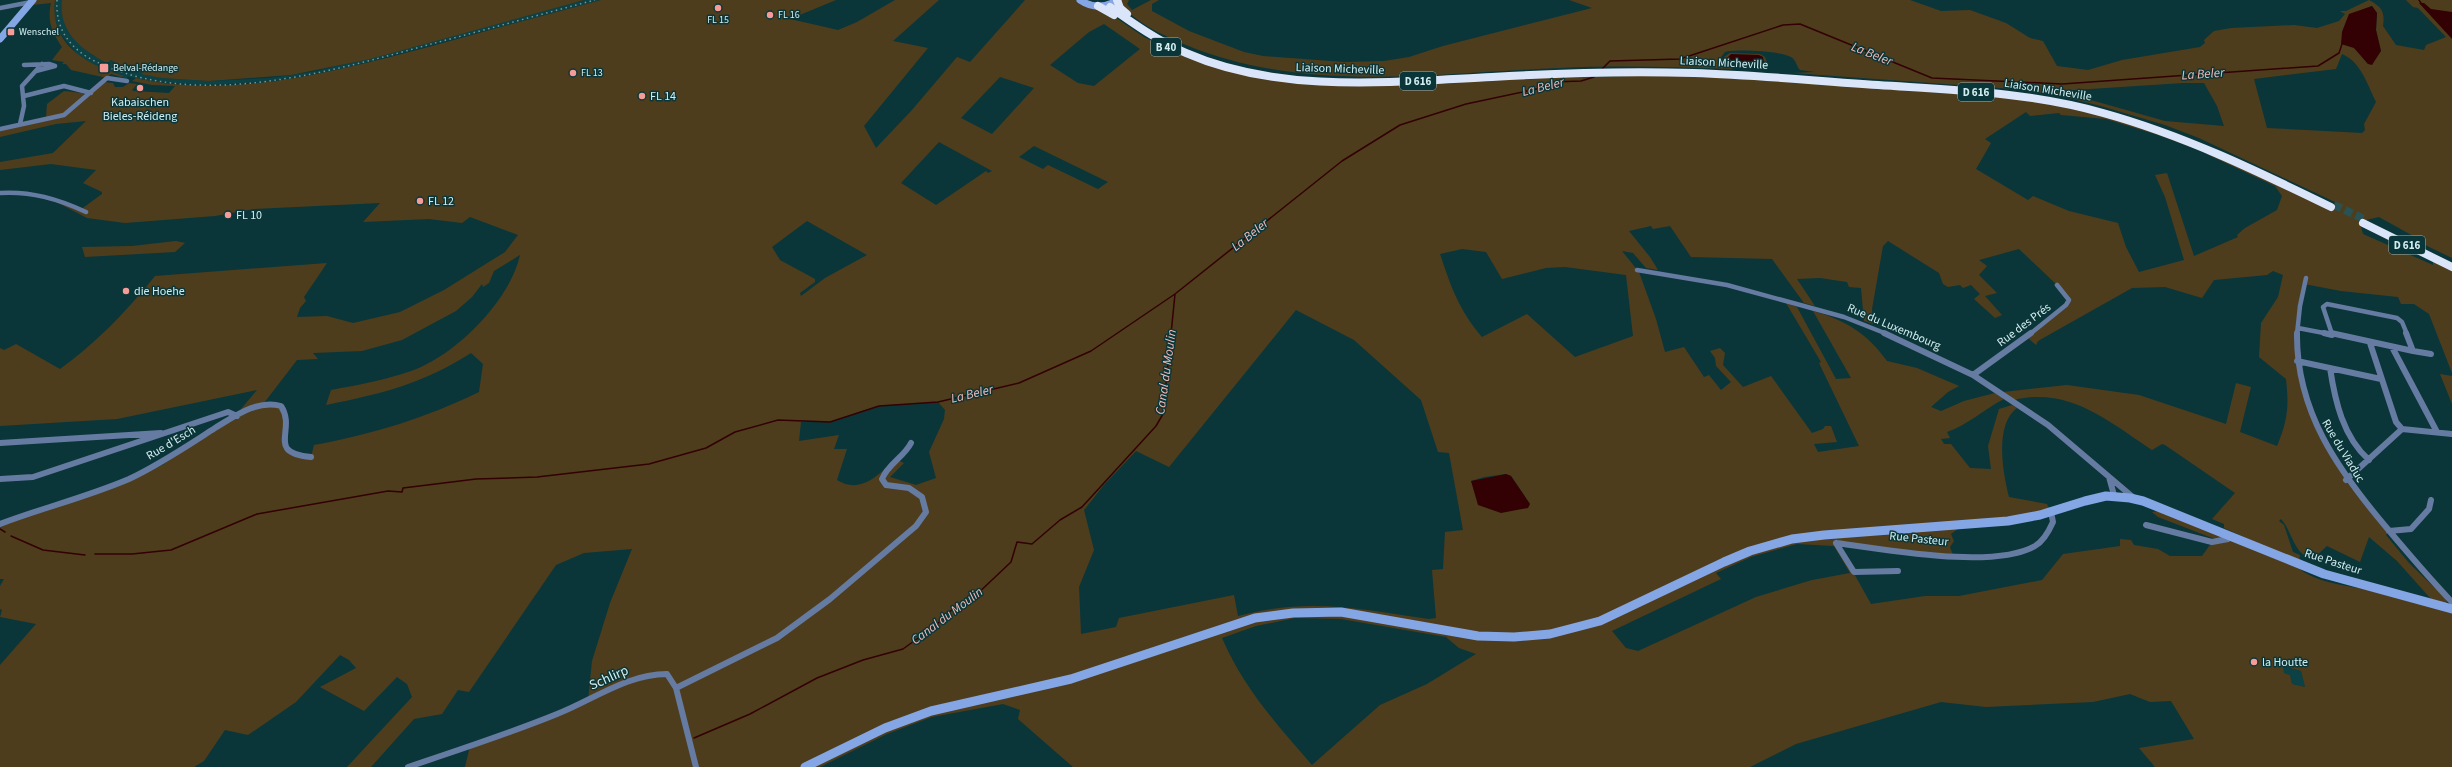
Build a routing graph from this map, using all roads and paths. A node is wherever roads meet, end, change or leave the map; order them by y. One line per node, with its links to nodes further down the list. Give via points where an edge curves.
1 (1080, 0): 5 (main road)
2 (32, 1): 4 (street); 6 (main road)
3 (1115, 3): 5 (main road); 9 (highway, Liaison Micheville / B 40, via 1134,26 1168,45 1192,55)
4 (1, 6)
5 (1098, 6): 9 (highway, B 40, via 1164,47 1204,62)
6 (0, 39)
7 (42, 64): 8 (street); 10 (street); 10 (street, via 55,66)
8 (24, 65)
9 (1242, 69): 17 (highway, Liaison Micheville / D 616, via 1293,80 1359,84 1600,70 1730,75 1988,93 2056,101 2097,110 2162,130)
10 (36, 72): 13 (street, via 24,84)
11 (127, 81): 12 (street, via 107,78)
12 (91, 93): 13 (street, via 64,86); 14 (street, via 64,115)
13 (24, 96): 14 (street)
14 (20, 124): 15 (street)
15 (0, 129)
16 (0, 192): 18 (street, via 45,196 66,202)
17 (2333, 206)
18 (86, 212)
19 (2452, 263): 20 (highway, D 616, via 2364,222)
20 (2452, 267)
21 (1637, 270): 32 (street, Rue du Luxembourg, via 1727,285 1844,317 1901,340)
22 (2306, 278): 24 (street, Rue du Viaduc, via 2300,299)
23 (2057, 285): 32 (street, Rue des Prés, via 2069,300 2066,305 2027,337)
24 (2298, 328): 25 (street); 30 (street, Rue du Viaduc)
25 (2332, 335): 26 (street); 28 (street, via 2323,308 2327,304 2397,318 2402,322)
26 (2370, 343): 27 (street); 33 (street)
27 (2392, 347): 28 (street); 37 (street)
28 (2413, 351): 29 (street)
29 (2431, 354)
30 (2297, 361): 31 (street); 45 (street, Rue du Viaduc, via 2312,421)
31 (2330, 368): 33 (street); 42 (street, via 2332,388 2341,415 2357,450)
32 (1973, 375): 43 (street, Rue du Luxembourg, via 2048,425)
33 (2381, 379): 35 (street, via 2396,422)
34 (236, 416): 36 (street, via 228,412); 41 (street, Rue d'Esch, via 264,403 278,404 284,408 286,414 284,448 292,456); 50 (street, Rue d'Esch, via 160,464 108,487)
35 (2402, 429): 37 (street); 42 (street)
36 (169, 432): 39 (street); 44 (street, via 33,477)
37 (2437, 432): 38 (street)
38 (2452, 434)
39 (0, 443)
40 (911, 443): 57 (street, via 909,450 882,479 886,485 909,488 922,497 926,504 926,512 916,526 830,599 777,638)
41 (311, 457)
42 (2369, 460): 45 (street)
43 (2109, 477): 46 (street); 47 (street, Rue du Luxembourg)
44 (0, 479)
45 (2346, 480): 52 (street, Rue du Viaduc)
46 (2114, 495): 47 (main road, Rue Pasteur); 49 (main road, Rue Pasteur, via 2088,498)
47 (2135, 498): 53 (main road, Rue Pasteur)
48 (2431, 500): 52 (street, via 2429,509 2411,529)
49 (2051, 512): 54 (street, Rue Pasteur, via 2053,522 2045,538 2034,547 2016,553 1953,555 1836,543 1854,572); 60 (main road, Rue Pasteur, via 2008,521 1828,534 1777,543 1730,560 1606,619 1547,635 1478,636 1341,612 1293,613 1255,618 1071,679 931,711 885,728)
50 (0, 524)
51 (2146, 525): 53 (street, via 2212,542 2221,542)
52 (2389, 531): 55 (street, Rue du Viaduc, via 2415,564)
53 (2230, 536): 56 (main road, Rue Pasteur, via 2324,574)
54 (1898, 571)
55 (2452, 602)
56 (2452, 609)
57 (676, 688): 58 (street, Schlirp, via 667,674 645,676 559,713); 59 (street, Schlirp)
58 (408, 767)
59 (696, 767)
60 (805, 767)

